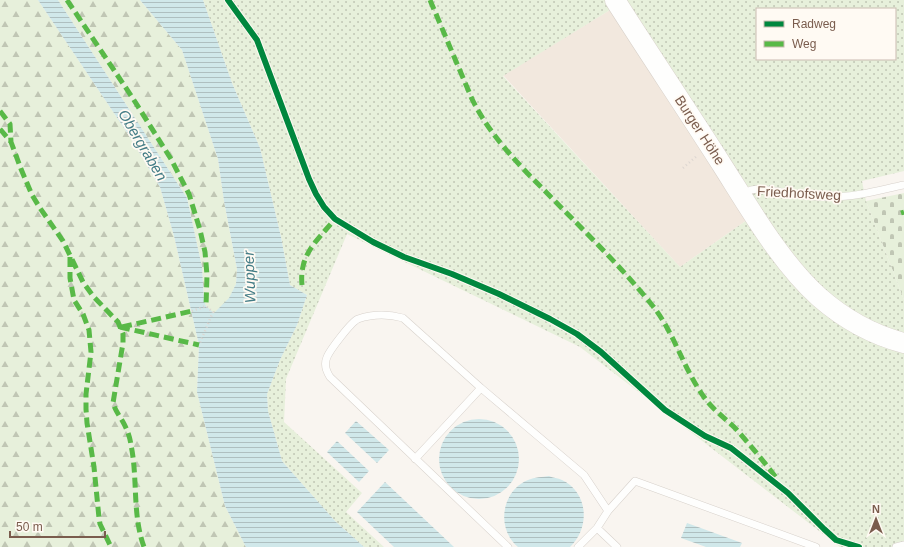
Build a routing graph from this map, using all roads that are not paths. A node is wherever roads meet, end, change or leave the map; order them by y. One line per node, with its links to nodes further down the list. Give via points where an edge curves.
1 (614, 0): 3 (main road, Burger Höhe)
2 (904, 185): 3 (lane, Friedhofsweg, via 833,197 812,197 758,189)
3 (741, 195): 4 (main road, Burger Höhe, via 786,260 814,292 868,330)
4 (904, 343)
5 (481, 388): 6 (lane); 6 (lane, via 403,318 391,314 378,315 351,323 327,356 327,372 330,378); 7 (lane, via 584,475)
6 (415, 459): 11 (lane)
7 (608, 511): 8 (lane); 10 (lane, via 635,481)
8 (597, 528): 12 (lane); 13 (lane)
9 (904, 545): 14 (lane)
10 (811, 546)
11 (508, 547)
12 (578, 547)
13 (617, 547)
14 (896, 547)

